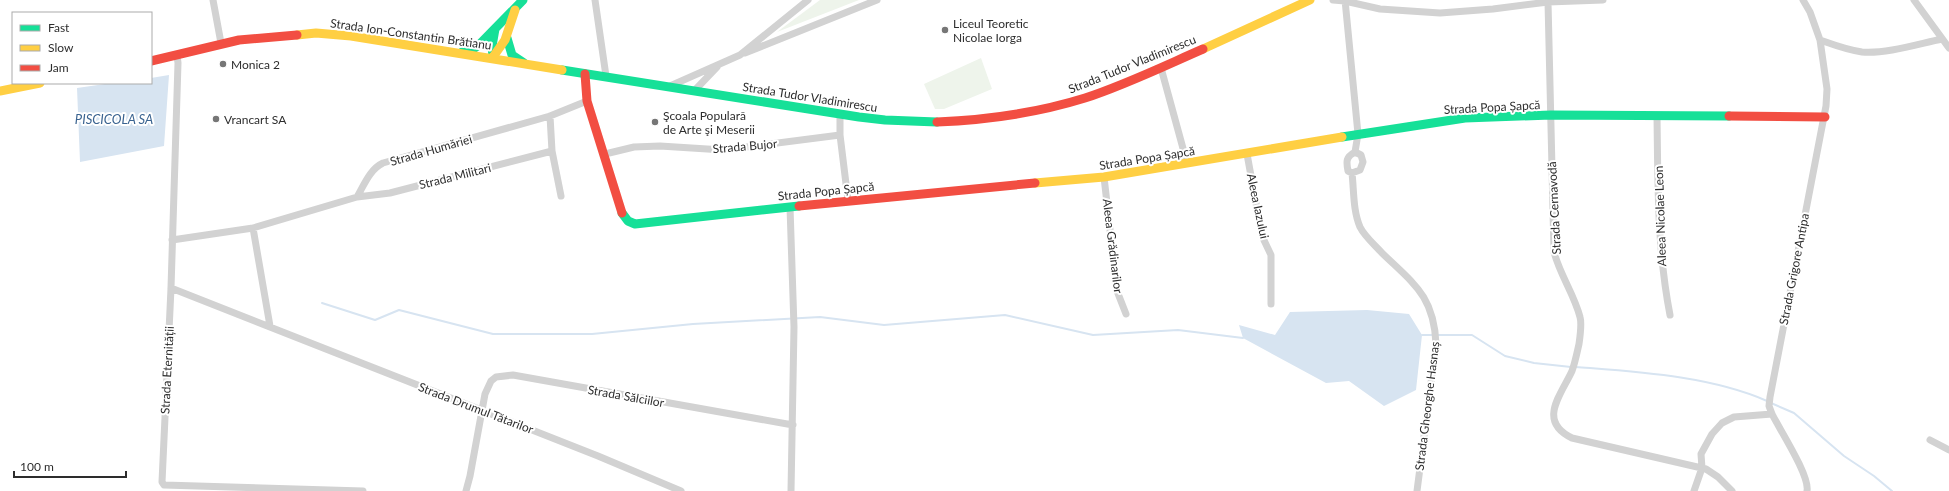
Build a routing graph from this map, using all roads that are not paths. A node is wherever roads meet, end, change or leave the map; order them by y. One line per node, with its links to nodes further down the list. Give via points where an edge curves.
1 (213, 0): 19 (street)
2 (523, 0): 14 (main road)
3 (595, 0): 30 (street)
4 (808, 0): 23 (street)
5 (877, 0): 23 (street)
6 (1310, 0): 28 (main road, Strada Tudor Vladimirescu)
7 (1333, 0): 8 (street)
8 (1345, 0): 13 (street, via 1380,8 1440,13); 41 (street)
9 (1592, 0): 10 (street); 13 (street)
10 (1602, 0)
11 (1803, 0): 17 (street, Strada Grigore Antipa)
12 (1914, 0): 18 (street)
13 (1548, 2): 38 (street, Strada Cernavodă)
14 (516, 8): 15 (main road); 16 (main road, via 510,20)
15 (495, 29): 21 (main road, via 473,49); 24 (main road)
16 (507, 38): 24 (main road); 26 (main road, via 512,55)
17 (1820, 40): 18 (street, via 1841,48 1864,52 1878,52); 40 (street, Strada Grigore Antipa, via 1827,89)
18 (1942, 40): 20 (street)
19 (221, 43): 21 (main road, Strada Ion-Constantin Brătianu, via 316,33); 22 (main road, Strada Ion-Constantin Brătianu)
20 (1949, 48)
21 (459, 52): 24 (main road, Strada Ion-Constantin Brătianu)
22 (177, 55): 25 (main road, Strada Ion-Constantin Brătianu); 55 (street, Strada Eternității)
23 (740, 55): 27 (street)
24 (493, 58): 26 (main road, Strada Ion-Constantin Brătianu)
25 (152, 61)
26 (526, 64): 29 (main road, Strada Ion-Constantin Brătianu)
27 (719, 65): 32 (street); 33 (street)
28 (1161, 68): 36 (main road, Strada Tudor Vladimirescu, via 1068,103 982,120 939,123 894,122); 47 (street)
29 (585, 74): 30 (main road, Strada Ion-Constantin Brătianu); 35 (main road, Strada Popa Șapcă)
30 (606, 76): 32 (main road, Strada Ion-Constantin Brătianu)
31 (35, 84): 34 (main road)
32 (669, 86): 33 (main road, Strada Tudor Vladimirescu)
33 (695, 90): 36 (main road, Strada Tudor Vladimirescu)
34 (0, 91)
35 (587, 101): 37 (street, Strada Humăriei); 45 (main road, Strada Popa Șapcă)
36 (840, 114): 42 (street)
37 (550, 116): 43 (street); 51 (street, Strada Humăriei, via 383,163 372,172)
38 (1551, 116): 39 (main road, Strada Popa Șapcă); 41 (main road, Strada Popa Șapcă, via 1465,118); 66 (street, Strada Cernavodă, via 1554,252 1558,268 1581,318 1579,344 1572,370 1556,400 1556,425 1562,433 1572,438)
39 (1657, 116): 40 (main road, Strada Popa Șapcă); 59 (street, Aleea Nicolae Leon, via 1662,276)
40 (1824, 117): 62 (street, Strada Grigore Antipa, via 1770,397 1769,406)
41 (1358, 134): 44 (street); 46 (main road, Strada Popa Șapcă)
42 (840, 135): 45 (street, Strada Bujor, via 723,150 660,146 634,147); 52 (street)
43 (552, 151): 50 (street); 51 (street, Strada Militari, via 390,193)
44 (1355, 152): 48 (street, via 1347,158 1348,171); 48 (street, via 1361,154 1363,162 1360,170)
45 (604, 154): 53 (main road, Strada Popa Șapcă, via 623,216 635,224)
46 (1248, 154): 47 (main road, Strada Popa Șapcă); 57 (street, Aleea Iazului, via 1262,236 1271,256)
47 (1187, 163): 49 (main road, Strada Popa Șapcă)
48 (1352, 173): 71 (street, Strada Gheorghe Hasnaș, via 1355,213 1361,228 1426,299 1435,324 1436,344)
49 (1104, 177): 52 (main road, Strada Popa Șapcă); 58 (street, Aleea Grădinarilor, via 1117,291)
50 (561, 196)
51 (357, 197): 54 (street)
52 (848, 200): 53 (main road, Strada Popa Șapcă)
53 (790, 207): 63 (street, via 794,327)
54 (254, 228): 55 (street); 60 (street)
55 (172, 240): 56 (street, Strada Eternității)
56 (171, 288): 60 (street, Strada Drumul Tătarilor); 67 (street, Strada Eternității, via 162,465 164,485)
57 (1271, 304)
58 (1126, 314)
59 (1670, 315)
60 (270, 326): 61 (street, Strada Drumul Tătarilor)
61 (481, 411): 63 (street, Strada Sălciilor, via 484,394 490,381 496,376 513,375); 68 (street); 69 (street, Strada Drumul Tătarilor)
62 (1772, 414): 66 (street, via 1734,417 1722,423 1712,434 1701,454); 74 (street, Strada Grigore Antipa, via 1803,473)
63 (793, 425): 70 (street)
64 (1930, 440): 65 (street)
65 (1949, 450)
66 (1702, 468): 72 (street); 73 (street, Strada Cernavodă, via 1718,477)
67 (363, 491)
68 (466, 491)
69 (681, 491)
70 (791, 491)
71 (1417, 491)
72 (1694, 491)
73 (1732, 491)
74 (1807, 491)

